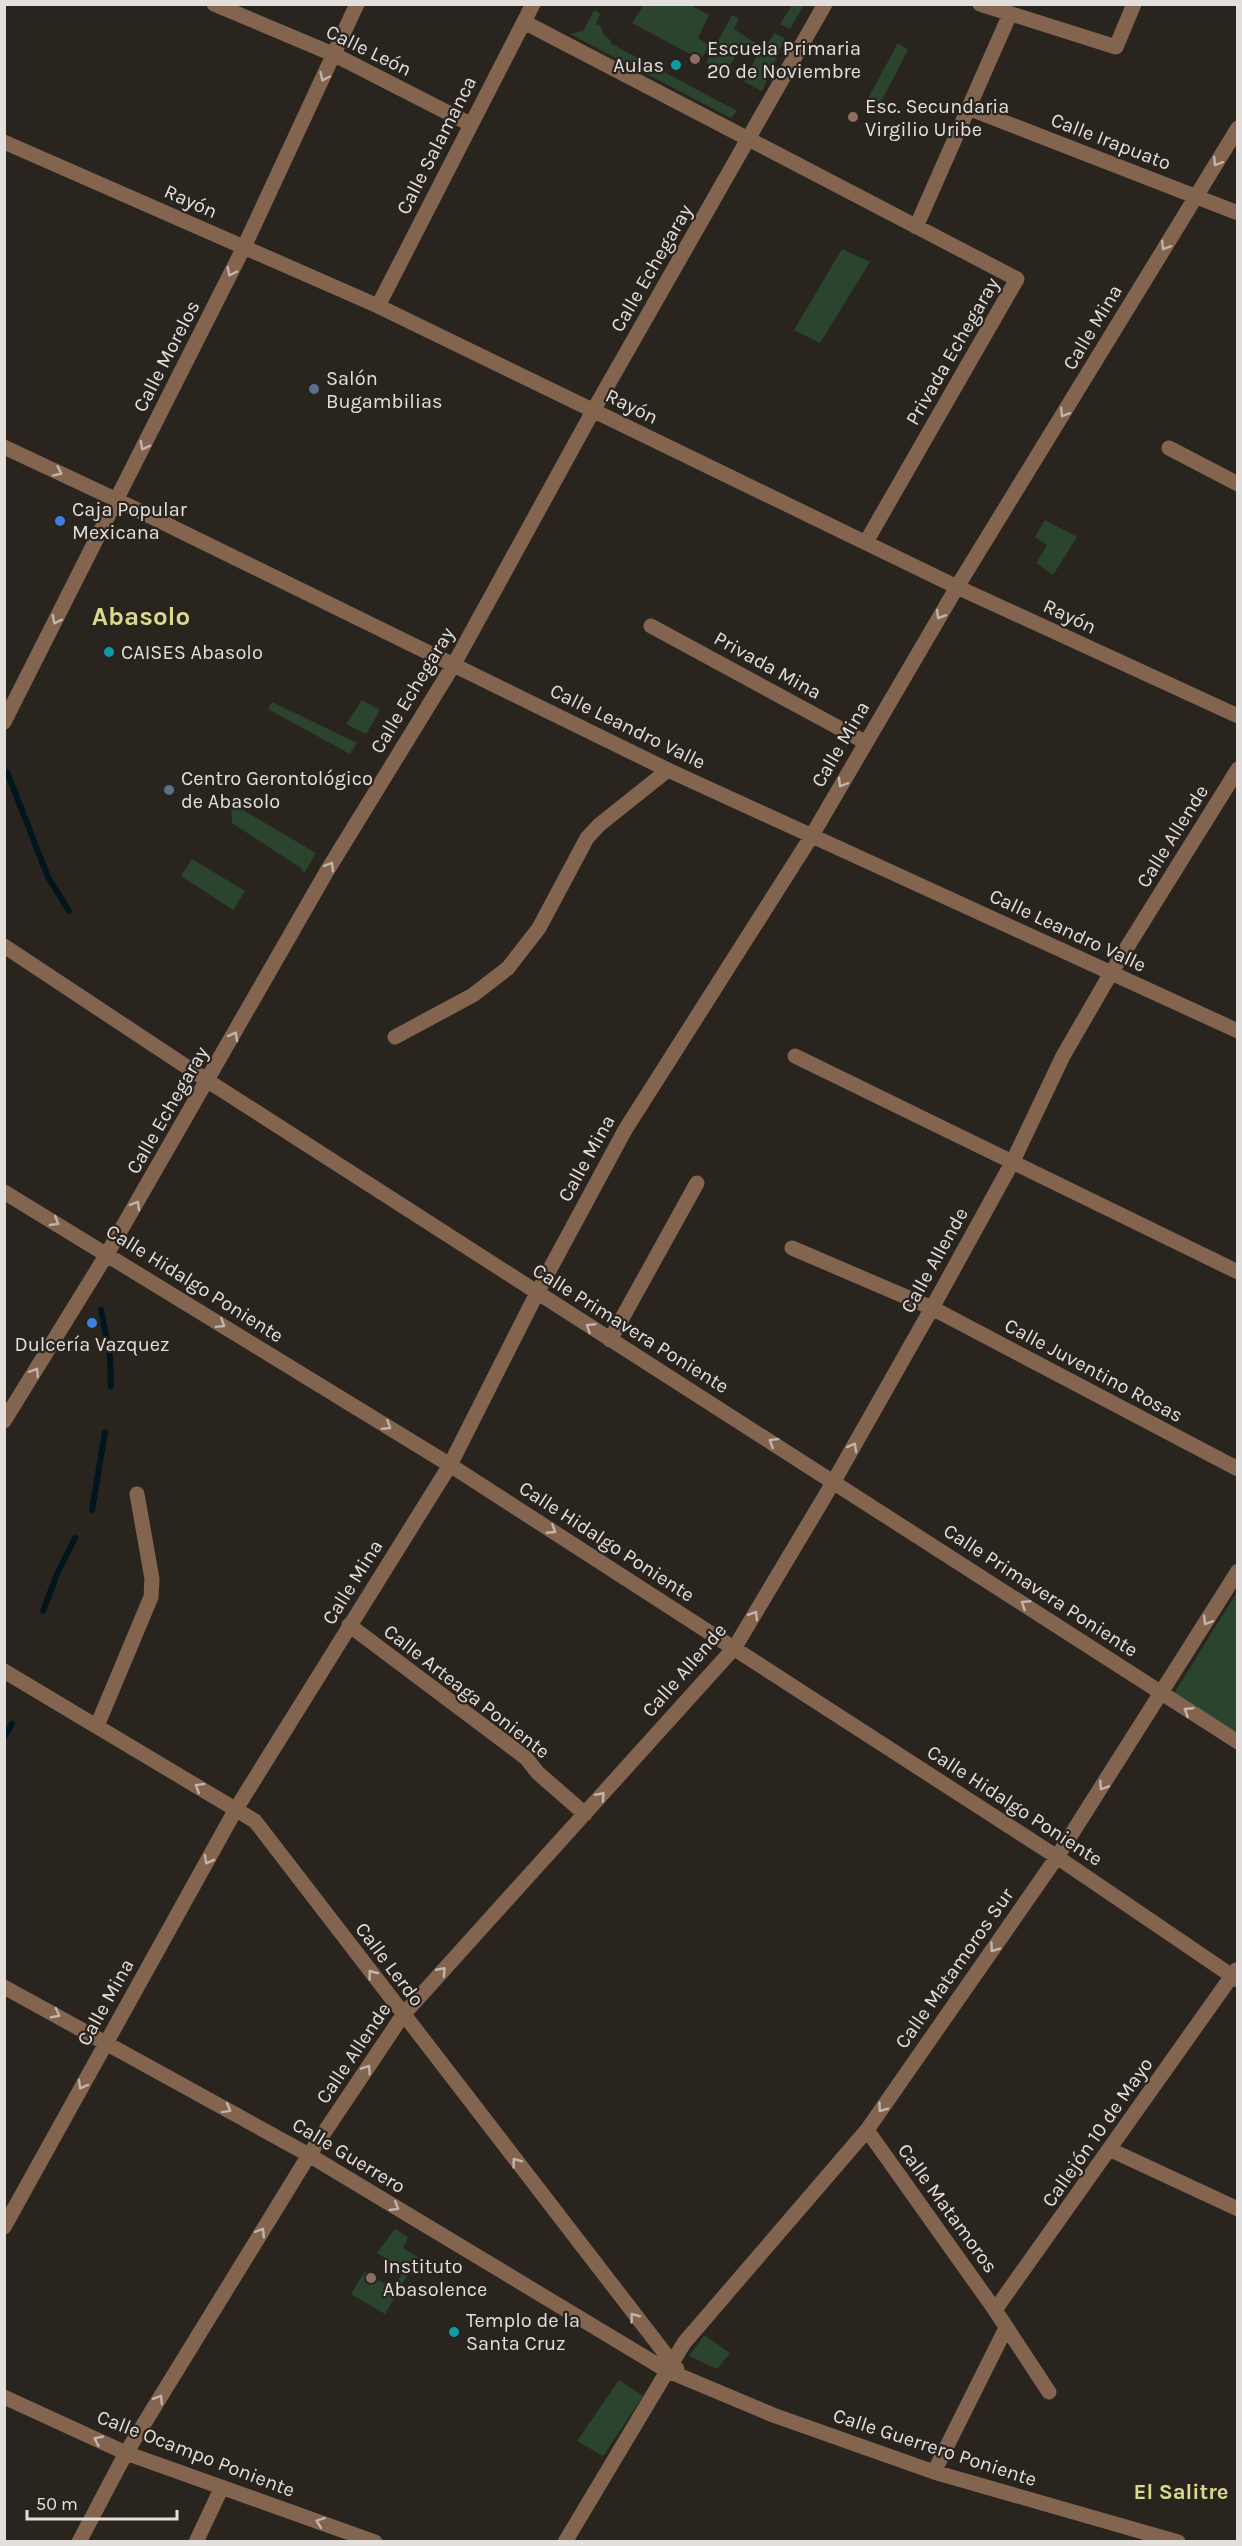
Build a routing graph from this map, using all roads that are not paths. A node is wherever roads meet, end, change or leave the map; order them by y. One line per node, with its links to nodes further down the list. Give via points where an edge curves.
1 (214, 4): 9 (street, Calle León)
2 (357, 4): 9 (street, Calle Morelos)
3 (533, 4): 8 (street, Calle Salamanca)
4 (825, 4): 13 (street, Calle Echegaray)
5 (980, 4): 7 (street)
6 (1134, 4): 7 (street, via 1116,47)
7 (1010, 14): 10 (street)
8 (524, 22): 11 (street, Calle Salamanca); 13 (street, Privada Echegaray)
9 (335, 55): 11 (street, Calle León); 18 (street, Calle Morelos, one-way to 18)
10 (968, 108): 15 (street, Calle Irapuato); 17 (street)
11 (470, 124): 19 (street, Calle Salamanca)
12 (1238, 128): 15 (street, Calle Mina, one-way to 15)
13 (748, 140): 17 (street, Privada Echegaray); 20 (street, Calle Echegaray)
14 (4, 142): 18 (street, Rayón)
15 (1196, 196): 16 (street, Calle Irapuato); 26 (street, Calle Mina, one-way to 26)
16 (1238, 213)
17 (916, 227): 25 (street, Privada Echegaray, via 1017,279)
18 (244, 247): 19 (street, Rayón); 24 (street, Calle Morelos, one-way to 24)
19 (378, 306): 20 (street, Rayón)
20 (593, 411): 25 (street, Rayón); 28 (street, Calle Echegaray)
21 (4, 447): 24 (street, Calle Leandro Valle, one-way to 24)
22 (1169, 448): 23 (street)
23 (1238, 484)
24 (117, 500): 28 (street, Calle Leandro Valle); 30 (street, Calle Morelos, one-way to 30)
25 (866, 542): 26 (street, Rayón)
26 (957, 587): 29 (street, Rayón); 31 (street, Calle Mina, one-way to 31)
27 (651, 626): 31 (street, Privada Mina)
28 (454, 664): 32 (street, Calle Leandro Valle); 40 (street, Calle Echegaray, one-way to 28, via 327,871)
29 (1238, 716)
30 (4, 722)
31 (865, 742): 34 (street, Calle Mina, one-way to 34)
32 (668, 770): 34 (street, Calle Leandro Valle); 38 (street, via 587,838 539,928 508,969 473,995)
33 (1238, 770): 36 (street, Calle Allende)
34 (811, 837): 36 (street, Calle Leandro Valle); 47 (street, Calle Mina, via 625,1130)
35 (4, 946): 40 (street, Calle Primavera Poniente)
36 (1111, 973): 37 (street, Calle Leandro Valle); 41 (street, Calle Allende, via 1063,1056)
37 (1238, 1031)
38 (395, 1037)
39 (795, 1056): 41 (street)
40 (208, 1081): 45 (street, Calle Echegaray, one-way to 40); 47 (street, Calle Primavera Poniente)
41 (1013, 1161): 46 (street); 48 (street, Calle Allende)
42 (697, 1183): 49 (street)
43 (4, 1192): 45 (street, Calle Hidalgo Poniente, one-way to 45)
44 (792, 1248): 48 (street, Calle Juventino Rosas)
45 (107, 1254): 50 (street, Calle Echegaray, one-way to 45); 51 (street, Calle Hidalgo Poniente, one-way to 51)
46 (1238, 1272)
47 (537, 1293): 49 (street, Calle Primavera Poniente, one-way to 47); 51 (street, Calle Mina)
48 (932, 1308): 52 (street, Calle Juventino Rosas); 53 (street, Calle Allende, one-way to 48)
49 (610, 1340): 53 (street, Calle Primavera Poniente, one-way to 49)
50 (4, 1421)
51 (450, 1465): 56 (street, Calle Mina); 57 (street, Calle Hidalgo Poniente, one-way to 57)
52 (1238, 1469)
53 (834, 1481): 57 (street, Calle Allende, one-way to 53); 59 (street, Calle Primavera Poniente, one-way to 53)
54 (137, 1494): 60 (street, via 152,1579 151,1597)
55 (1238, 1571): 59 (street, Calle Matamoros Sur, one-way to 59)
56 (349, 1625): 62 (street, Calle Mina); 63 (street, Calle Arteaga Poniente, via 526,1758 537,1773)
57 (735, 1647): 63 (street, Calle Allende, one-way to 57); 64 (street, Calle Hidalgo Poniente)
58 (4, 1671): 60 (street, Calle Lerdo)
59 (1162, 1693): 61 (street, Calle Primavera Poniente, one-way to 59); 64 (street, Calle Matamoros Sur, one-way to 64)
60 (97, 1726): 62 (street, Calle Lerdo, one-way to 60)
61 (1238, 1742)
62 (236, 1809): 67 (street, Calle Lerdo, one-way to 62, via 255,1821); 68 (street, Calle Mina, one-way to 68)
63 (585, 1815): 67 (street, Calle Allende, one-way to 63)
64 (1057, 1857): 65 (street, Calle Hidalgo Poniente); 69 (street, Calle Matamoros Sur, one-way to 69)
65 (1236, 1974): 70 (street, Callejón 10 de Mayo)
66 (4, 1987): 68 (street, Calle Guerrero, one-way to 68)
67 (403, 2015): 71 (street, Calle Allende, one-way to 67); 76 (street, Calle Lerdo, one-way to 67)
68 (106, 2041): 71 (street, Calle Guerrero, one-way to 71); 73 (street, Calle Mina, one-way to 73)
69 (867, 2130): 74 (street, Calle Matamoros); 76 (street, Calle Matamoros Sur, via 757,2255)
70 (1111, 2150): 72 (street); 74 (street, Callejón 10 de Mayo)
71 (309, 2155): 76 (street, Calle Guerrero, one-way to 76); 79 (street, Calle Allende, one-way to 71)
72 (1238, 2209)
73 (4, 2227)
74 (995, 2310): 75 (street, Calle Matamoros)
75 (1006, 2328): 77 (street, Calle Matamoros); 80 (street)
76 (668, 2367): 80 (street, Calle Guerrero Poniente, via 773,2415); 85 (street, Calle Matamoros Sur)
77 (1049, 2392)
78 (4, 2397): 79 (street, Calle Ocampo Poniente, one-way to 78)
79 (126, 2452): 81 (street, Calle Ocampo Poniente); 82 (street, Calle Allende)
80 (934, 2472): 86 (street, Calle Guerrero Poniente)
81 (222, 2487): 83 (street); 84 (street, Calle Ocampo Poniente, one-way to 81)
82 (79, 2541)
83 (196, 2541)
84 (375, 2541)
85 (565, 2541)
86 (1178, 2541)

